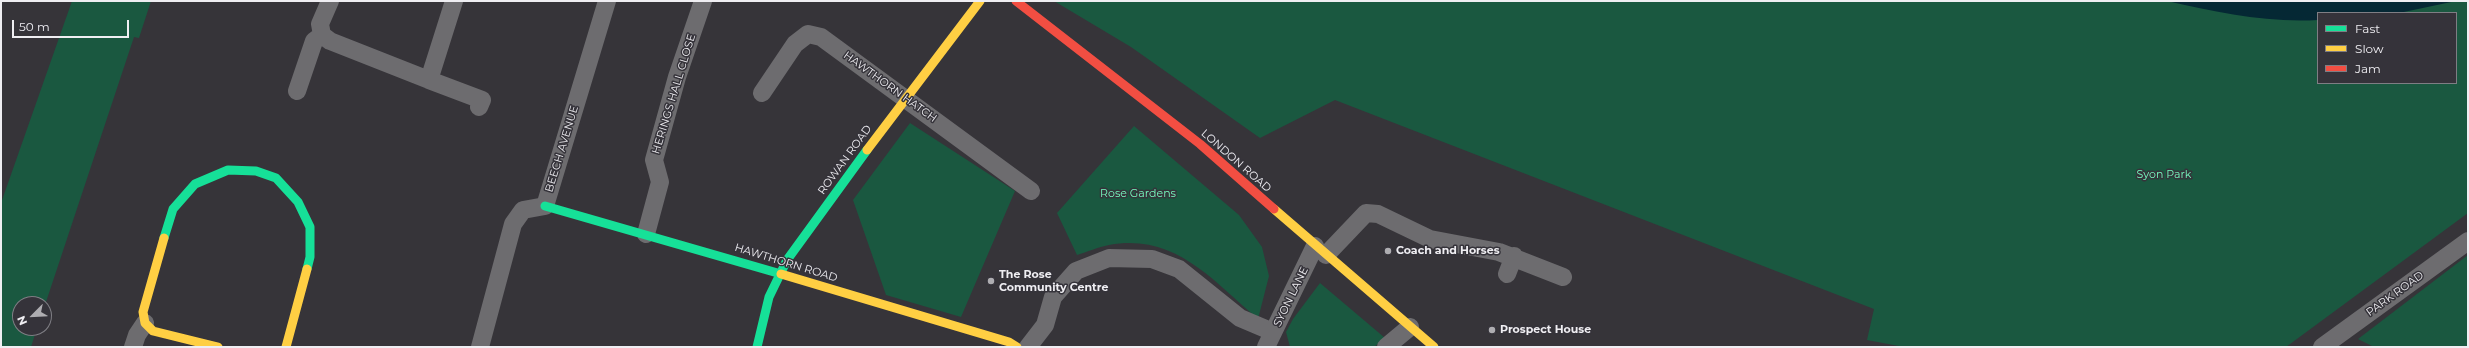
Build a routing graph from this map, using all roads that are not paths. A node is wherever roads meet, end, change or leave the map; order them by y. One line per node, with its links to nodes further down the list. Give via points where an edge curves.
1 (330, 1): 7 (street, via 320,24)
2 (454, 1): 8 (street)
3 (606, 1): 14 (street, BEECH AVENUE)
4 (703, 1): 15 (street, HERINGS HALL CLOSE, via 677,77 654,160 660,182)
5 (980, 1): 11 (street, ROWAN ROAD, via 946,48)
6 (1016, 1): 17 (street, LONDON ROAD, via 1200,144)
7 (322, 35): 8 (street, via 330,41); 9 (street, via 314,41)
8 (429, 80): 12 (street, via 482,100)
9 (297, 91)
10 (762, 93): 11 (street, HAWTHORN HATCH, via 795,44 808,34 821,37)
11 (905, 97): 13 (street, HAWTHORN HATCH); 19 (street, ROWAN ROAD)
12 (479, 107)
13 (1030, 191)
14 (545, 206): 15 (street, HAWTHORN ROAD); 28 (street, BEECH AVENUE, via 523,210 513,224)
15 (646, 234): 19 (street, HAWTHORN ROAD)
16 (2468, 240): 34 (street, PARK ROAD)
17 (1320, 250): 18 (street, SYON LANE, via 1366,213 1378,214 1430,239); 23 (street, LONDON ROAD); 24 (street, SYON LANE)
18 (1514, 256): 20 (street); 21 (street)
19 (779, 274): 29 (street, ROWAN ROAD, via 769,297); 30 (street, HAWTHORN ROAD, via 1009,342)
20 (1507, 274)
21 (1563, 277)
22 (145, 323): 25 (street, via 137,335); 26 (street, via 153,331); 27 (street, via 143,312 174,209 195,184 228,170 256,171 276,178 298,202 310,227 310,257)
23 (1410, 327): 32 (street); 33 (street, LONDON ROAD)
24 (1270, 340): 31 (street, via 1179,269 1152,259 1109,258 1076,271 1053,297 1044,326)
25 (134, 347)
26 (218, 347)
27 (286, 347)
28 (480, 347)
29 (758, 347)
30 (1017, 347)
31 (1028, 347)
32 (1386, 347)
33 (1434, 347)
34 (2322, 347)

